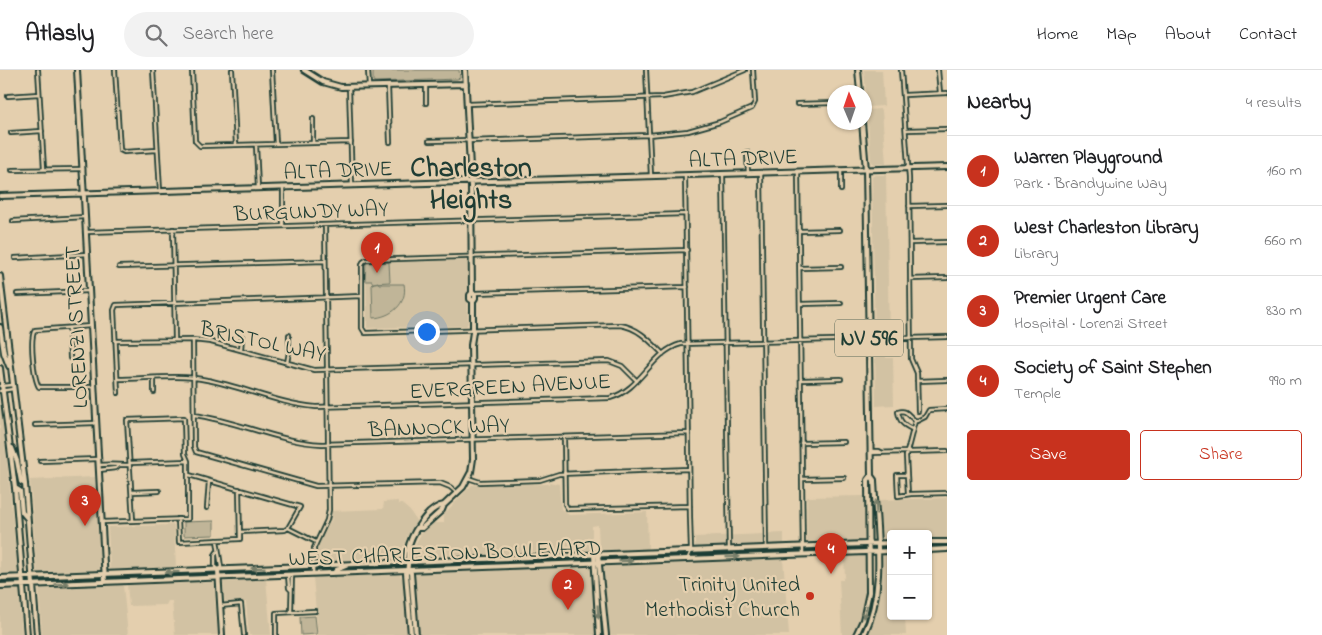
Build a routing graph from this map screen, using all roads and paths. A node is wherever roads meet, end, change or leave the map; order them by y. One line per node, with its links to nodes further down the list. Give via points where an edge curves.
1 (38, 70): 26 (street)
2 (77, 70): 52 (main road, LORENZI STREET)
3 (115, 70): 49 (street, via 120,150)
4 (153, 70): 49 (street)
5 (192, 70): 48 (street, via 197,145)
6 (232, 70): 48 (street)
7 (272, 70): 46 (street)
8 (304, 70): 17 (main road)
9 (368, 70): 23 (street)
10 (465, 70): 18 (main road)
11 (646, 70): 29 (street)
12 (745, 70): 29 (street, via 692,92)
13 (753, 70): 40 (street, via 752,108 706,126)
14 (858, 70): 20 (main road)
15 (901, 70): 27 (street)
16 (938, 70): 24 (street)
17 (312, 73): 22 (main road, via 330,84)
18 (466, 84): 19 (main road); 32 (main road)
19 (426, 85): 21 (main road); 30 (street)
20 (859, 85)
21 (388, 86): 23 (main road); 44 (street)
22 (349, 87): 23 (main road); 43 (street)
23 (369, 87)
24 (940, 93): 25 (street); 27 (street)
25 (947, 93)
26 (40, 94): 28 (street); 38 (street)
27 (903, 94): 37 (street)
28 (8, 96)
29 (647, 98): 32 (street); 40 (street)
30 (426, 103)
31 (827, 103): 33 (street)
32 (467, 104): 41 (main road)
33 (797, 104)
34 (313, 119): 45 (street)
35 (947, 129): 37 (street)
36 (863, 130): 57 (main road, NV 596)
37 (905, 130): 53 (street)
38 (42, 131): 39 (street); 54 (street)
39 (11, 133)
40 (650, 135): 41 (street); 63 (street)
41 (469, 140): 42 (street); 64 (main road)
42 (429, 141)
43 (351, 142): 45 (street); 65 (street)
44 (390, 142)
45 (314, 143): 46 (street)
46 (276, 144): 47 (street)
47 (256, 145): 48 (street); 67 (street)
48 (236, 146)
49 (157, 150): 69 (street)
50 (747, 152): 59 (street)
51 (947, 167): 53 (main road, ALTA DRIVE)
52 (83, 168): 54 (street); 70 (main road, LORENZI STREET)
53 (908, 168): 57 (main road, ALTA DRIVE); 73 (street)
54 (44, 169): 55 (street)
55 (12, 170)
56 (841, 170): 57 (main road, ALTA DRIVE); 58 (main road, ALTA DRIVE); 68 (street)
57 (866, 170): 117 (main road, NV 596)
58 (798, 172): 60 (main road, ALTA DRIVE); 82 (street)
59 (748, 173): 60 (main road, ALTA DRIVE); 61 (main road, ALTA DRIVE)
60 (761, 173): 119 (street)
61 (723, 174): 62 (main road, ALTA DRIVE); 121 (street)
62 (685, 175): 63 (main road, ALTA DRIVE); 74 (street)
63 (651, 176): 64 (main road, ALTA DRIVE)
64 (471, 182): 65 (main road, ALTA DRIVE); 77 (main road)
65 (352, 185): 66 (main road, ALTA DRIVE)
66 (283, 187): 67 (main road, ALTA DRIVE); 79 (street)
67 (258, 188): 69 (main road, ALTA DRIVE)
68 (841, 190)
69 (160, 191): 70 (main road, ALTA DRIVE)
70 (84, 193): 71 (main road, ALTA DRIVE); 75 (main road, LORENZI STREET)
71 (0, 196)
72 (947, 205): 73 (street)
73 (909, 206): 85 (street)
74 (686, 214): 77 (street, BURGUNDY WAY); 86 (street)
75 (86, 217): 76 (street); 83 (main road, LORENZI STREET)
76 (13, 221)
77 (472, 221): 78 (street, BURGUNDY WAY); 88 (main road)
78 (325, 225): 79 (street, BURGUNDY WAY); 90 (street)
79 (283, 226): 80 (street, BURGUNDY WAY)
80 (173, 229): 83 (street, BURGUNDY WAY); 91 (street)
81 (840, 230): 82 (street)
82 (799, 231): 94 (street)
83 (87, 232): 87 (main road, LORENZI STREET)
84 (947, 242): 85 (street)
85 (910, 243): 97 (street)
86 (686, 250): 88 (street); 98 (street)
87 (88, 254): 89 (street); 99 (main road, LORENZI STREET)
88 (472, 257): 100 (main road); 102 (street, via 366,260 363,262)
89 (15, 258)
90 (325, 261): 91 (street); 103 (street)
91 (174, 266): 92 (street); 104 (street)
92 (119, 267)
93 (841, 267): 94 (street)
94 (799, 268): 106 (street)
95 (0, 276): 130 (main road)
96 (947, 278): 97 (street)
97 (910, 279): 114 (street)
98 (687, 287): 100 (street); 122 (street)
99 (89, 291): 101 (street); 107 (main road, LORENZI STREET)
100 (472, 293): 110 (main road, via 475,295)
101 (17, 294)
102 (362, 296): 103 (street); 110 (street, via 364,332)
103 (326, 297): 104 (street); 129 (street)
104 (174, 302): 115 (street); 118 (street, via 115,306)
105 (840, 303): 106 (street)
106 (800, 304): 120 (street)
107 (91, 326): 109 (street); 139 (main road, LORENZI STREET)
108 (0, 327): 130 (main road)
109 (69, 328): 125 (street); 139 (street, via 34,331 36,383 39,388)
110 (473, 330): 124 (street, via 620,325 638,331); 127 (main road)
111 (289, 335): 126 (street)
112 (242, 337): 123 (street)
113 (947, 337): 114 (street, EVERGREEN AVENUE)
114 (910, 338): 117 (street, EVERGREEN AVENUE); 138 (street)
115 (175, 340): 116 (street, BRISTOL WAY); 118 (street, BRISTOL WAY)
116 (193, 340): 123 (street, BRISTOL WAY); 132 (street)
117 (869, 340): 120 (street, EVERGREEN AVENUE); 161 (main road, NV 596)
118 (116, 341): 133 (street)
119 (763, 341): 120 (street, EVERGREEN AVENUE); 121 (street, EVERGREEN AVENUE); 208 (street)
120 (800, 341): 135 (street)
121 (726, 343): 122 (street, EVERGREEN AVENUE); 211 (street)
122 (688, 344): 124 (street, EVERGREEN AVENUE, via 677,345); 153 (street)
123 (241, 350): 126 (street, BRISTOL WAY)
124 (663, 354): 137 (street, EVERGREEN AVENUE)
125 (70, 358)
126 (287, 363): 129 (street, BRISTOL WAY)
127 (472, 366): 129 (street, BRISTOL WAY); 137 (street, BRISTOL WAY, via 612,362 622,366); 144 (main road)
128 (0, 368): 141 (main road)
129 (327, 370): 145 (street)
130 (11, 373): 140 (main road)
131 (154, 378): 132 (street, EVERGREEN AVENUE); 133 (street, EVERGREEN AVENUE); 142 (street)
132 (193, 378): 145 (street, EVERGREEN AVENUE, via 299,405); 148 (street)
133 (118, 379): 143 (street)
134 (841, 379): 135 (street)
135 (801, 380): 157 (street)
136 (947, 380): 138 (street)
137 (637, 381): 144 (street, EVERGREEN AVENUE, via 628,391 610,398)
138 (917, 381): 147 (street)
139 (94, 386): 150 (main road, LORENZI STREET)
140 (13, 387): 141 (street); 179 (main road)
141 (1, 389): 158 (main road)
142 (154, 392)
143 (118, 393)
144 (472, 403): 145 (street, EVERGREEN AVENUE); 155 (main road)
145 (327, 407): 159 (street)
146 (947, 409): 149 (street, via 929,410 922,420)
147 (918, 411)
148 (194, 415): 159 (street, BANNOCK WAY, via 291,441); 180 (street, via 196,451 316,486)
149 (915, 421): 152 (street); 152 (street, via 907,412 898,412 899,419)
150 (96, 423): 151 (street); 163 (main road, LORENZI STREET)
151 (35, 425)
152 (912, 430): 162 (street)
153 (689, 432): 154 (street, BANNOCK WAY); 169 (street)
154 (564, 436): 155 (street, BANNOCK WAY); 171 (street)
155 (472, 440): 159 (street, BANNOCK WAY); 175 (main road, via 472,465)
156 (844, 442): 157 (street)
157 (801, 443): 177 (street)
158 (10, 444): 179 (main road, via 17,461 19,479); 181 (main road)
159 (328, 444): 180 (street)
160 (947, 451): 162 (street)
161 (870, 452): 162 (street); 174 (main road, NV 596)
162 (907, 452): 173 (street)
163 (98, 459): 164 (street); 167 (main road, LORENZI STREET)
164 (40, 461)
165 (188, 461): 166 (street); 166 (street, via 184,418 127,420); 172 (street)
166 (130, 464): 168 (street); 184 (street)
167 (99, 465): 168 (street); 170 (main road, LORENZI STREET)
168 (119, 465): 170 (street)
169 (690, 469): 171 (street); 189 (street)
170 (99, 470): 195 (main road, LORENZI STREET)
171 (564, 473): 175 (street, via 540,480 480,482); 189 (street, via 567,508)
172 (189, 475): 178 (street); 192 (street, via 188,518)
173 (907, 475): 187 (street); 187 (street, via 897,475 898,496)
174 (871, 476): 205 (main road, NV 596, via 868,480); 206 (main road, NV 596, one-way to 174, via 874,480)
175 (468, 478): 185 (main road)
176 (844, 478): 177 (street)
177 (802, 479): 207 (street)
178 (209, 480): 182 (street); 190 (street)
179 (25, 484): 193 (main road)
180 (328, 486): 185 (street, via 440,483); 201 (street, via 328,517)
181 (15, 488): 193 (main road, via 20,491 22,512); 234 (main road)
182 (239, 489): 197 (street, via 300,507); 199 (street)
183 (159, 490): 184 (street)
184 (132, 492): 194 (street)
185 (457, 493): 188 (main road)
186 (947, 493): 187 (street)
187 (908, 494)
188 (444, 505): 191 (main road); 196 (main road)
189 (690, 506): 213 (street)
190 (207, 508)
191 (436, 508): 196 (main road); 198 (main road, via 418,524)
192 (178, 519): 194 (street); 200 (street, via 179,542)
193 (28, 520): 231 (main road)
194 (133, 521): 195 (street)
195 (102, 522): 230 (main road, LORENZI STREET)
196 (427, 523): 198 (main road)
197 (288, 528): 199 (street); 201 (street)
198 (418, 528): 221 (main road, via 409,544)
199 (240, 532): 200 (street, via 240,539)
200 (217, 540): 225 (street, via 221,567)
201 (316, 542): 224 (street)
202 (932, 542): 203 (main road)
203 (947, 542)
204 (887, 543): 206 (main road, WEST CHARLESTON BOULEVARD)
205 (869, 544): 206 (main road, WEST CHARLESTON BOULEVARD); 207 (main road, WEST CHARLESTON BOULEVARD); 215 (main road, NV 596)
206 (877, 544): 216 (main road, NV 596)
207 (803, 547): 209 (main road, WEST CHARLESTON BOULEVARD); 217 (street)
208 (766, 548): 209 (main road, WEST CHARLESTON BOULEVARD); 211 (main road, WEST CHARLESTON BOULEVARD)
209 (777, 548): 219 (main road, via 764,551)
210 (947, 549): 212 (main road)
211 (728, 550): 213 (main road, WEST CHARLESTON BOULEVARD)
212 (932, 550)
213 (691, 551): 218 (main road, WEST CHARLESTON BOULEVARD); 220 (street)
214 (887, 551): 216 (main road, WEST CHARLESTON BOULEVARD)
215 (869, 552): 216 (main road, WEST CHARLESTON BOULEVARD); 217 (main road, WEST CHARLESTON BOULEVARD); 252 (main road, NV 596, one-way to 252, via 868,597)
216 (877, 552): 253 (main road, NV 596, via 876,595)
217 (803, 554): 219 (main road, WEST CHARLESTON BOULEVARD)
218 (596, 555): 221 (main road, WEST CHARLESTON BOULEVARD); 222 (main road)
219 (760, 556): 220 (main road, WEST CHARLESTON BOULEVARD, one-way to 219)
220 (688, 558): 222 (main road, WEST CHARLESTON BOULEVARD, one-way to 220)
221 (408, 562): 223 (main road, WEST CHARLESTON BOULEVARD); 226 (main road)
222 (596, 562): 226 (main road, WEST CHARLESTON BOULEVARD); 250 (main road, one-way to 250); 251 (main road)
223 (348, 565): 224 (main road, WEST CHARLESTON BOULEVARD); 227 (main road)
224 (312, 566): 225 (main road, WEST CHARLESTON BOULEVARD, one-way to 225); 229 (street)
225 (218, 570): 230 (main road, WEST CHARLESTON BOULEVARD, one-way to 230); 232 (main road)
226 (408, 570): 227 (main road, WEST CHARLESTON BOULEVARD); 240 (main road); 243 (main road, via 411,573)
227 (334, 573): 229 (main road, WEST CHARLESTON BOULEVARD)
228 (290, 574): 229 (main road, WEST CHARLESTON BOULEVARD); 232 (main road, WEST CHARLESTON BOULEVARD); 242 (street)
229 (313, 574)
230 (105, 575): 231 (main road, WEST CHARLESTON BOULEVARD); 235 (main road, LORENZI STREET)
231 (33, 577): 234 (main road, WEST CHARLESTON BOULEVARD); 237 (main road)
232 (218, 577): 235 (main road, WEST CHARLESTON BOULEVARD); 239 (main road)
233 (0, 578): 234 (main road, WEST CHARLESTON BOULEVARD)
234 (22, 578): 236 (main road)
235 (105, 582): 237 (main road, WEST CHARLESTON BOULEVARD, one-way to 235)
236 (23, 585): 237 (main road, WEST CHARLESTON BOULEVARD); 238 (main road, WEST CHARLESTON BOULEVARD); 244 (main road)
237 (33, 585): 245 (main road)
238 (0, 586)
239 (220, 606): 246 (main road); 247 (street, via 241,604)
240 (409, 610): 243 (main road); 249 (main road)
241 (315, 611): 242 (street)
242 (292, 612): 248 (street, via 276,613)
243 (416, 633)
244 (27, 635)
245 (37, 635)
246 (222, 635)
247 (244, 635)
248 (276, 635)
249 (411, 635)
250 (600, 635)
251 (606, 635)
252 (856, 635)
253 (864, 635)

